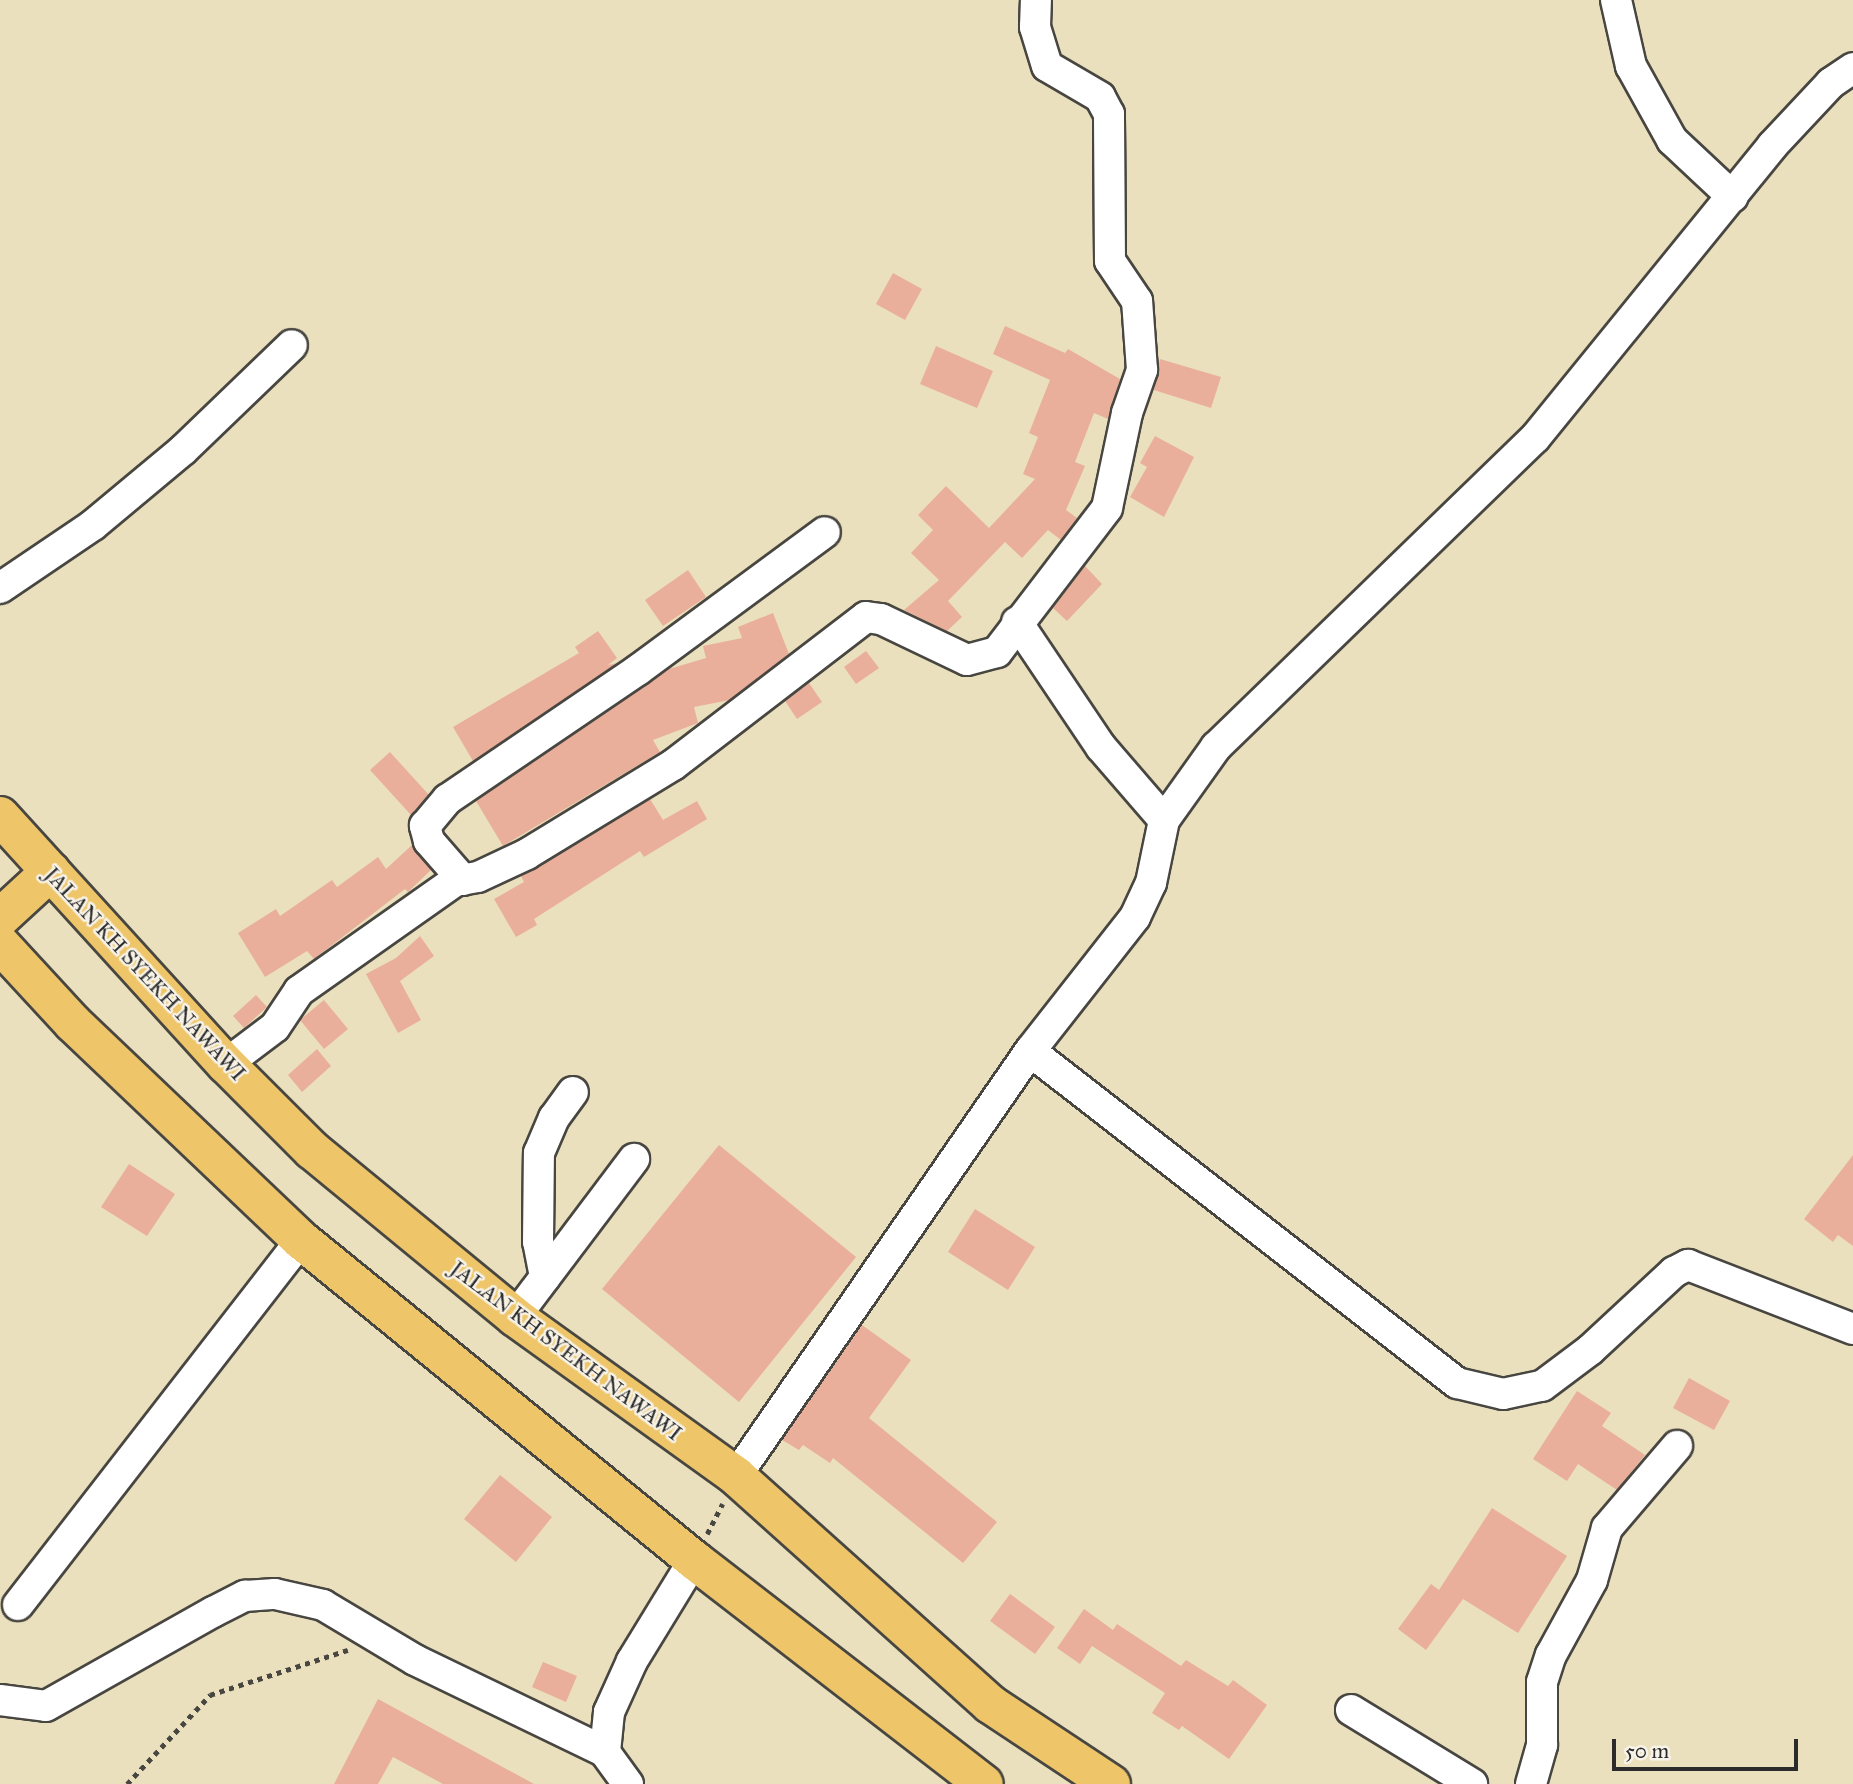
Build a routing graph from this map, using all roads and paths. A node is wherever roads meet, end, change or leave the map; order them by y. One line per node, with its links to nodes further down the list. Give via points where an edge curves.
1 (1036, 0): 8 (street, via 1035,27 1047,66 1100,97 1109,114 1110,261 1137,301 1142,370 1127,413 1107,508)
2 (1616, 0): 4 (street, via 1631,66 1672,140)
3 (1853, 68): 4 (street, via 1831,83)
4 (1732, 197): 10 (street, via 1535,438 1216,747)
5 (292, 345): 7 (street, via 183,450 93,525)
6 (825, 532): 12 (street, via 638,670 448,799 425,826 429,841)
7 (0, 588)
8 (1017, 622): 10 (street, via 1101,747); 12 (street, via 997,652 967,660 881,619 866,617 673,765 527,854)
9 (0, 816): 11 (main road, JALAN KH SYEKH NAWAWI)
10 (1164, 820): 15 (street, via 1151,883 1135,916)
11 (51, 871): 13 (main road); 16 (main road, JALAN KH SYEKH NAWAWI)
12 (463, 880): 16 (street, via 299,991 275,1027)
13 (0, 918)
14 (0, 944): 19 (main road, via 73,1023)
15 (1030, 1051): 22 (street, via 1457,1383 1503,1394 1542,1386 1590,1350 1674,1272 1688,1265); 24 (street)
16 (226, 1064): 21 (main road, JALAN KH SYEKH NAWAWI, via 312,1150)
17 (573, 1092): 20 (street, via 554,1118 539,1153 538,1242)
18 (634, 1158): 20 (street)
19 (300, 1240): 25 (main road); 26 (street)
20 (545, 1277): 21 (street)
21 (515, 1317): 24 (main road, JALAN KH SYEKH NAWAWI)
22 (1853, 1329)
23 (1677, 1446): 36 (street, via 1607,1528 1591,1580 1551,1655 1542,1682 1542,1745)
24 (736, 1476): 25 (path); 34 (main road, JALAN KH SYEKH NAWAWI, via 990,1704)
25 (694, 1560): 30 (street, via 632,1661 609,1712); 33 (main road)
26 (18, 1605)
27 (382, 1639): 28 (street, via 323,1605 275,1594 245,1596 73,1695 46,1706); 30 (street, via 415,1660); 31 (path, via 210,1695)
28 (0, 1700)
29 (1351, 1710): 35 (street)
30 (606, 1752): 32 (street)
31 (127, 1784)
32 (628, 1784)
33 (984, 1784)
34 (1111, 1784)
35 (1472, 1784)
36 (1531, 1784)

